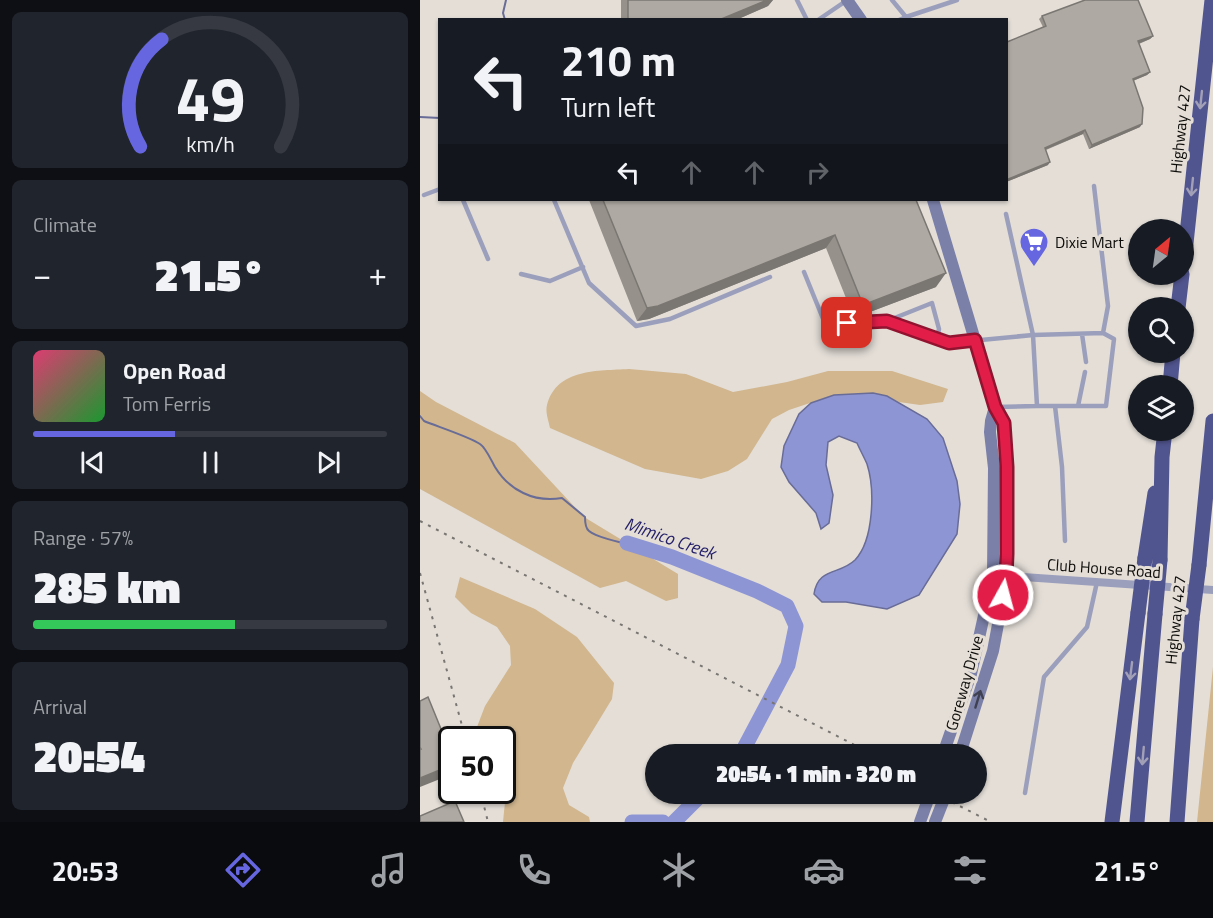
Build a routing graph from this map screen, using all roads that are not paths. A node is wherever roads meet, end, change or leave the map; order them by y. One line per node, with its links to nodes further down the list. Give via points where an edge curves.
1 (796, 0): 7 (lane)
2 (847, 0): 8 (lane); 9 (main road)
3 (892, 0): 6 (lane)
4 (957, 0): 6 (lane)
5 (1212, 0): 17 (highway, Highway 427, one-way to 17)
6 (906, 17)
7 (806, 18)
8 (821, 18)
9 (860, 18)
10 (1094, 186): 24 (lane, via 1108,306)
11 (438, 190): 12 (lane)
12 (424, 195)
13 (463, 201): 18 (lane)
14 (554, 201): 19 (lane)
15 (933, 201): 28 (main road, Goreway Drive)
16 (1006, 214): 26 (lane)
17 (1189, 219)
18 (489, 258)
19 (583, 267): 21 (lane, via 550,282); 22 (lane, via 590,283 636,326 670,319)
20 (804, 272): 23 (lane, via 826,326)
21 (521, 274)
22 (770, 277)
23 (887, 321): 27 (lane); 27 (lane, via 932,303 939,329)
24 (1103, 333): 25 (lane); 33 (lane, via 1114,339 1106,406)
25 (1082, 334): 26 (lane); 29 (lane)
26 (1033, 335): 28 (lane); 31 (lane)
27 (937, 339): 28 (lane, via 949,343)
28 (975, 340): 34 (main road, Goreway Drive)
29 (1086, 362)
30 (1085, 372): 33 (lane)
31 (1037, 406): 32 (lane); 34 (lane)
32 (1055, 406): 33 (lane); 37 (lane)
33 (1078, 406)
34 (995, 407): 39 (main road, Goreway Drive, via 990,432 994,468); 40 (main road, Goreway Drive, via 1004,423 1007,467)
35 (1213, 421): 52 (highway, Highway 427, bridge, via 1192,619)
36 (1164, 441): 38 (highway, Highway 427)
37 (1065, 541)
38 (1152, 559): 50 (highway, one-way to 50, bridge, via 1138,613); 51 (highway, Highway 427, one-way to 51, bridge, via 1155,614)
39 (993, 575): 40 (street, Club House Road); 43 (main road, Goreway Drive, via 971,674)
40 (1006, 576): 41 (street, Club House Road); 44 (main road, Goreway Drive, one-way to 40, via 993,651)
41 (1097, 582): 42 (street, Club House Road); 45 (lane, via 1087,627 1044,677)
42 (1213, 590)
43 (946, 744)
44 (963, 744)
45 (1026, 793)
46 (926, 804): 48 (main road)
47 (942, 804): 49 (main road)
48 (920, 822)
49 (935, 822)
50 (1112, 822)
51 (1137, 822)
52 (1177, 822)

